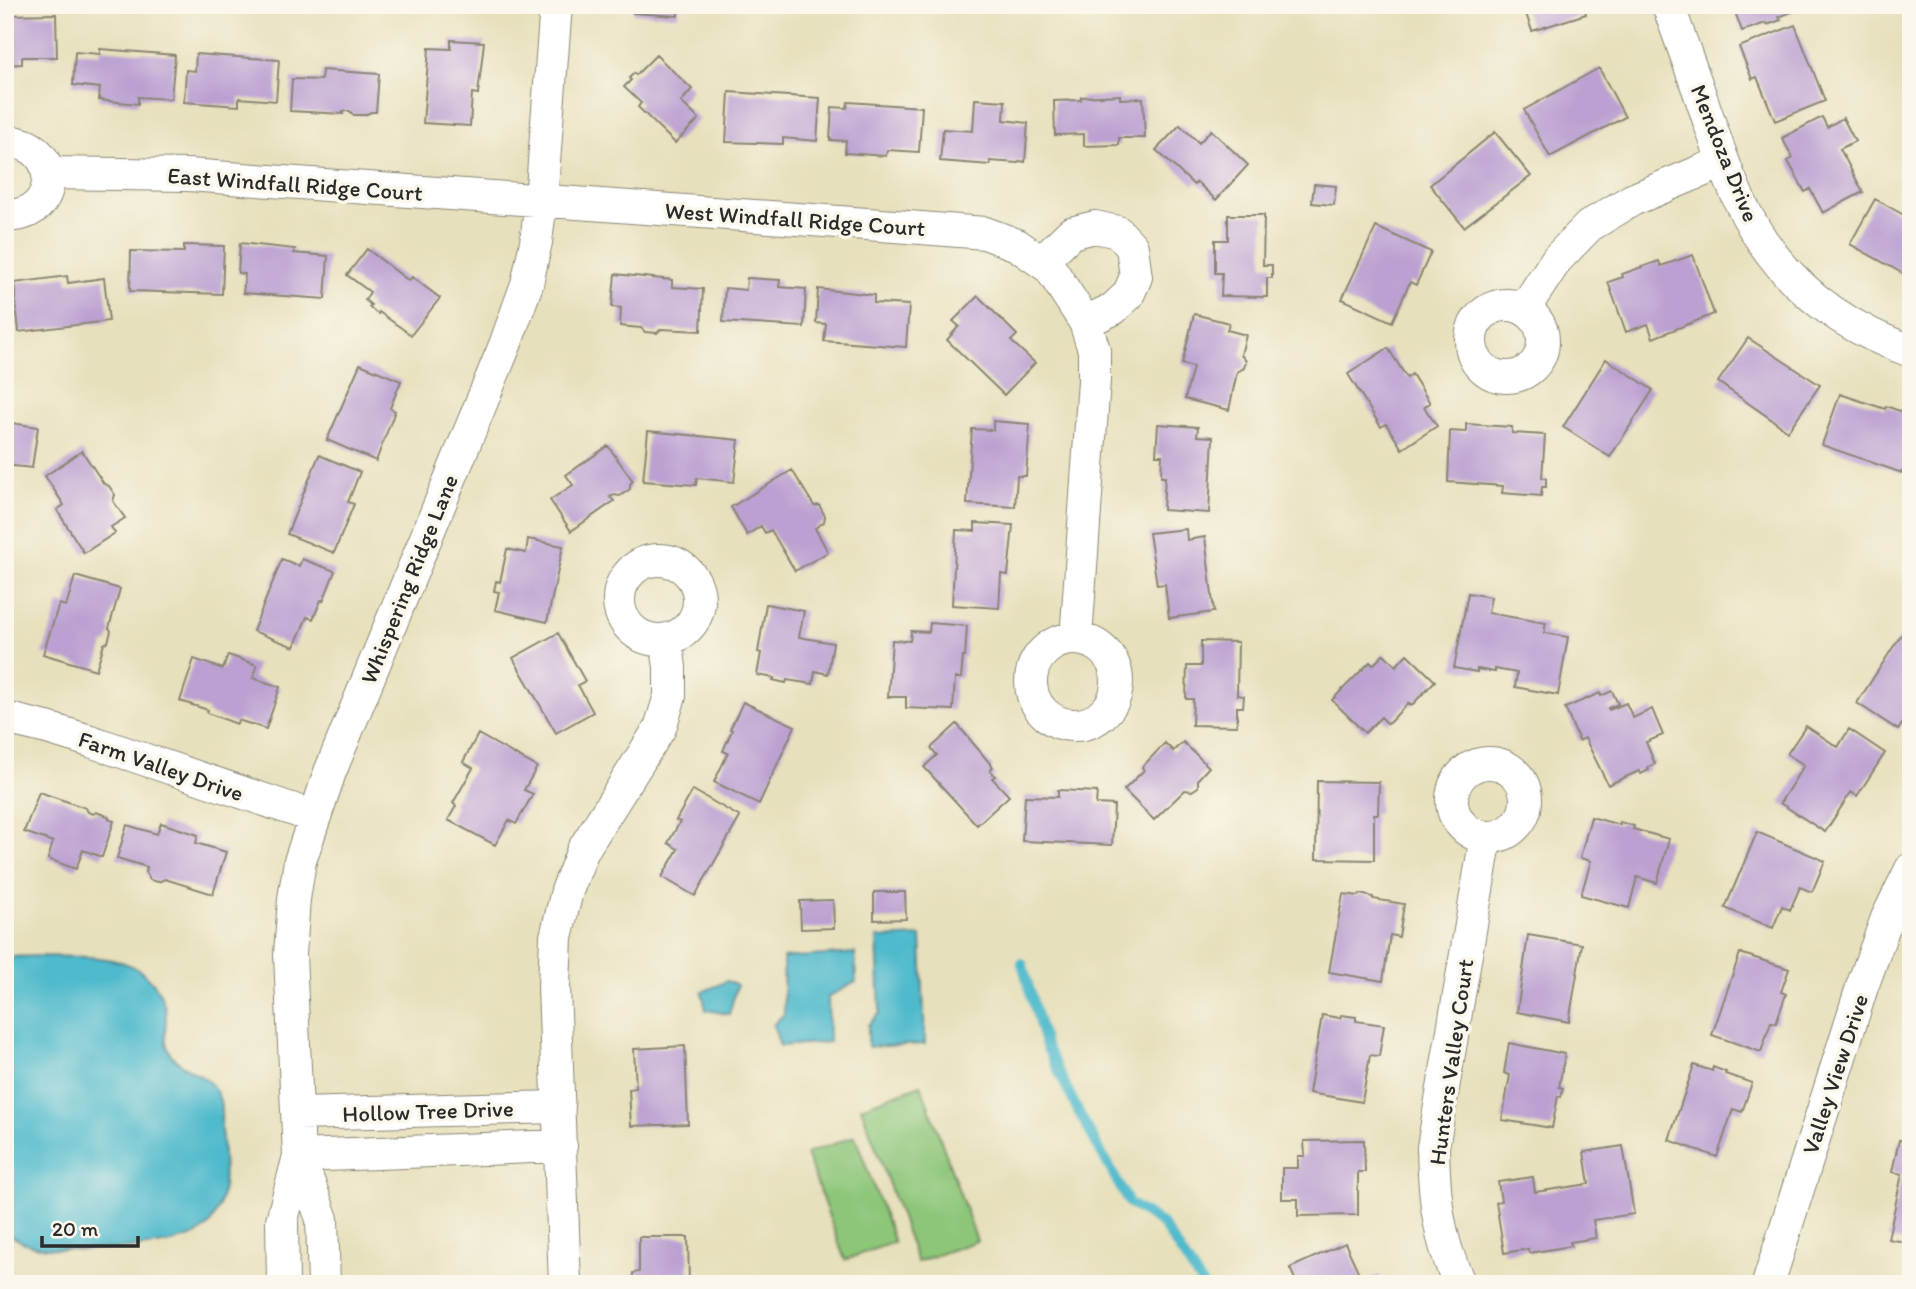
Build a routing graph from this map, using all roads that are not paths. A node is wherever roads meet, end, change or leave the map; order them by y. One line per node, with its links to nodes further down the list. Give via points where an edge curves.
1 (556, 5): 6 (street, Whispering Ridge Lane)
2 (1668, 5): 4 (street, Mendoza Drive)
3 (5, 142): 5 (street, via 27,145 37,152)
4 (1723, 162): 9 (street, via 1632,200 1589,226 1557,259); 11 (street, Mendoza Drive, via 1763,243 1789,274 1846,321)
5 (48, 173): 6 (street, East Windfall Ridge Court, via 188,175); 7 (street, via 49,185 36,207)
6 (541, 201): 8 (street, West Windfall Ridge Court, via 985,233 1017,244); 15 (street, Whispering Ridge Lane, via 527,284 505,345)
7 (5, 215)
8 (1041, 262): 10 (street, West Windfall Ridge Court, via 1050,268); 10 (street, via 1071,233 1095,227 1118,232 1132,247 1136,277 1128,295 1113,309)
9 (1524, 309)
10 (1085, 322): 12 (street, West Windfall Ridge Court, via 1094,351 1094,381)
11 (1911, 351)
12 (1076, 639)
13 (666, 640): 18 (street, via 670,696 660,728 583,850 566,891 556,937 554,986)
14 (5, 718): 15 (street, Farm Valley Drive, via 90,741)
15 (315, 817): 19 (street, Whispering Ridge Lane, via 300,861 290,955)
16 (1486, 837): 25 (street, Hunters Valley Court, via 1433,1147 1434,1195 1444,1247)
17 (1911, 869): 26 (street, Valley View Drive, via 1862,987)
18 (559, 1107): 19 (street, Hollow Tree Drive); 20 (street)
19 (298, 1114): 21 (street, Whispering Ridge Lane)
20 (561, 1146): 21 (street, Hollow Tree Drive); 24 (street)
21 (299, 1156): 22 (street, Whispering Ridge Lane, via 282,1220); 23 (street, Whispering Ridge Lane, via 322,1219)
22 (283, 1284)
23 (324, 1284)
24 (565, 1284)
25 (1460, 1284)
26 (1768, 1284)

